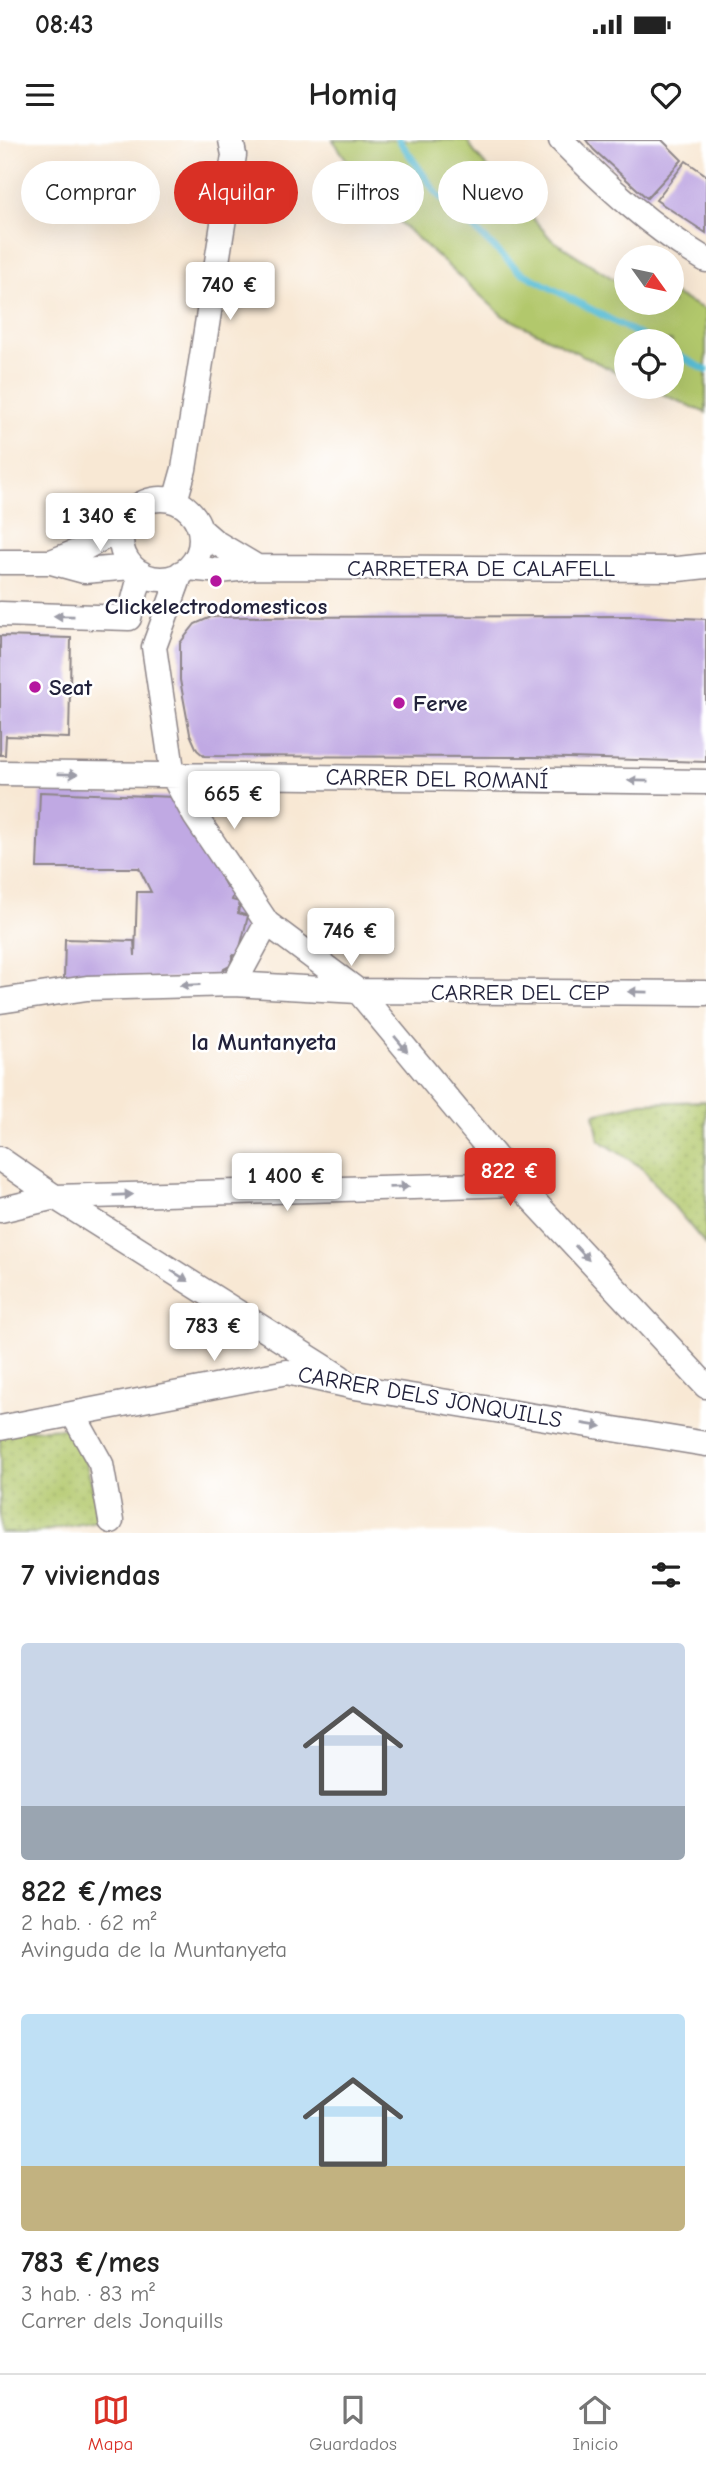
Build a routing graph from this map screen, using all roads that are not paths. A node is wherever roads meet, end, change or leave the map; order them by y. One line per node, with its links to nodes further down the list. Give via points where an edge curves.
1 (231, 140): 4 (street, via 230,183)
2 (561, 140): 3 (street, via 630,208)
3 (706, 260)
4 (176, 501): 5 (street, via 144,502 134,508); 6 (street, via 195,517)
5 (123, 527): 8 (street); 11 (street, via 123,552)
6 (200, 529): 10 (street); 12 (street, via 200,550)
7 (0, 562): 8 (street)
8 (51, 562): 11 (street, via 84,571)
9 (706, 566): 10 (street, CARRETERA DE CALAFELL)
10 (257, 567): 12 (street, CARRETERA DE CALAFELL)
11 (137, 570): 12 (street, via 157,579); 14 (street)
12 (185, 571): 15 (street)
13 (0, 614): 14 (street, one-way to 13)
14 (129, 618): 15 (street)
15 (154, 646): 17 (street)
16 (0, 773): 17 (street, CARRER DEL ROMANÍ, one-way to 17)
17 (173, 776): 18 (street, CARRER DEL ROMANÍ, one-way to 17); 19 (street)
18 (706, 782)
19 (267, 923): 20 (street); 21 (street)
20 (233, 984): 21 (street, CARRER DEL CEP); 23 (street, CARRER DEL CEP, one-way to 23, via 87,988)
21 (358, 991): 22 (street, CARRER DEL CEP, one-way to 21); 25 (street, one-way to 25)
22 (706, 993)
23 (0, 1001)
24 (0, 1159): 26 (street)
25 (518, 1184): 26 (street, one-way to 25); 28 (street, one-way to 28)
26 (55, 1197): 27 (street); 29 (street, one-way to 29)
27 (0, 1210)
28 (706, 1386)
29 (355, 1387): 30 (street, CARRER DELS JONQUILLS, via 287,1372); 32 (street, CARRER DELS JONQUILLS, one-way to 32)
30 (73, 1414): 31 (street, CARRER DELS JONQUILLS); 33 (street, via 101,1464)
31 (0, 1428)
32 (706, 1444)
33 (111, 1521)

